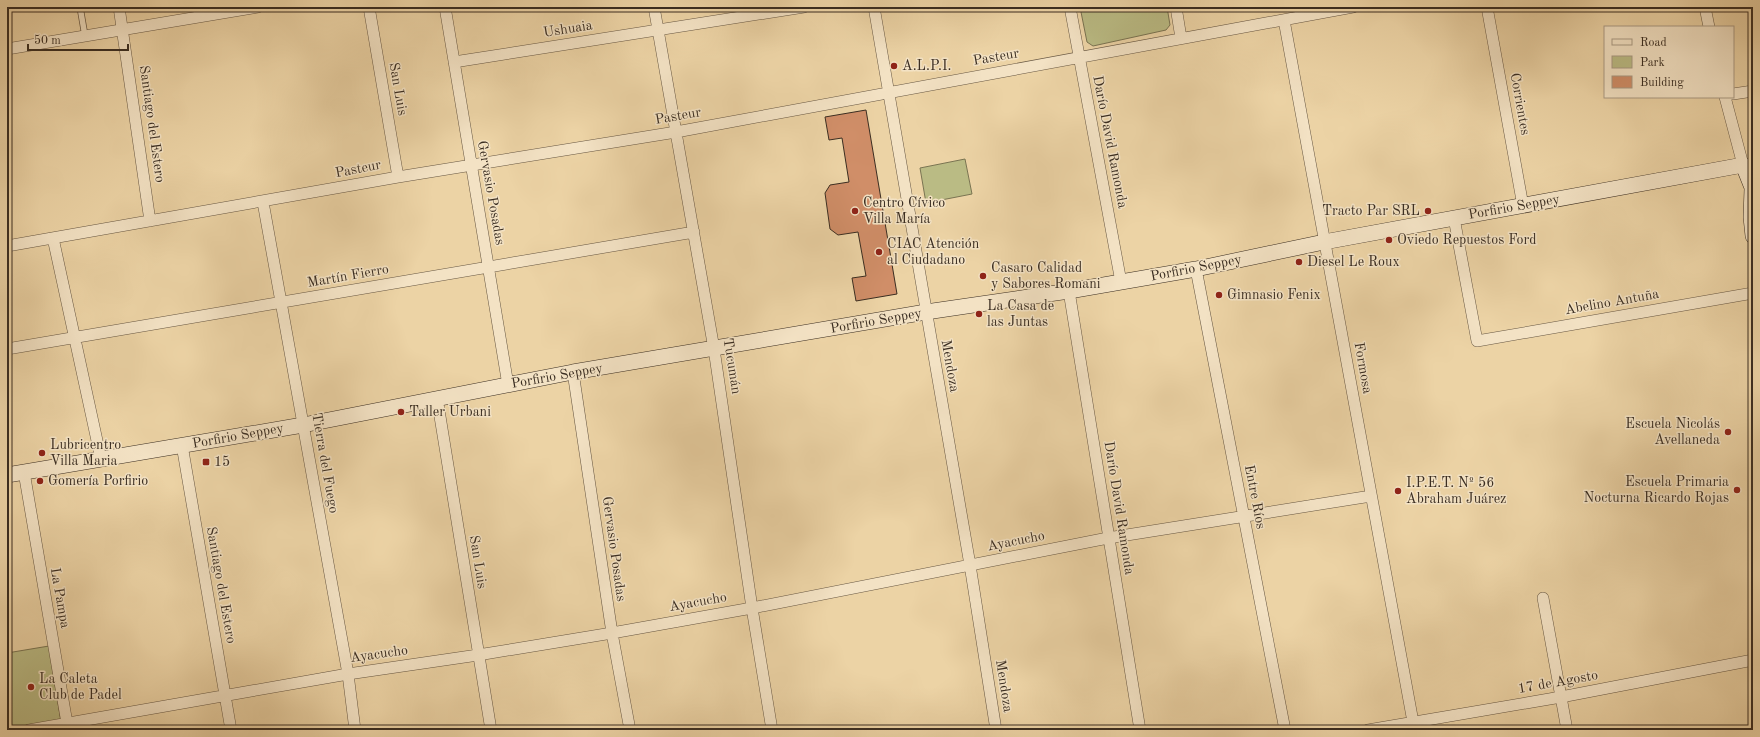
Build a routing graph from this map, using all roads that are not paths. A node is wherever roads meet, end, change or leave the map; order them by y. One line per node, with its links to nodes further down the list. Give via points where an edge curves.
1 (80, 7): 18 (lane)
2 (120, 7): 16 (street, Santiago del Estero)
3 (258, 7): 16 (street)
4 (369, 7): 30 (street, San Luis)
5 (445, 7): 22 (street, Gervasio Posadas)
6 (654, 7): 17 (street, Tucumán)
7 (804, 7): 17 (street, Ushuaia)
8 (874, 7): 24 (street, Mendoza)
9 (1070, 7): 21 (street, Darío David Ramonda)
10 (1176, 7): 19 (street)
11 (1352, 7): 14 (street, Pasteur)
12 (1487, 7): 33 (street, Corrientes)
13 (1705, 7): 15 (street)
14 (1284, 20): 19 (street, Pasteur); 39 (street, Formosa)
15 (1709, 26)
16 (123, 29): 18 (street); 35 (street, Santiago del Estero)
17 (658, 30): 22 (street, Ushuaia); 27 (street, Tucumán)
18 (85, 36): 20 (street)
19 (1181, 38): 21 (street, Pasteur)
20 (7, 49)
21 (1079, 57): 24 (street, Pasteur); 43 (street, Darío David Ramonda)
22 (454, 62): 28 (street, Gervasio Posadas)
23 (1753, 91): 25 (street)
24 (889, 92): 27 (street, Pasteur); 47 (street, Mendoza)
25 (1734, 94)
26 (1725, 98): 29 (street)
27 (676, 132): 28 (street, Pasteur); 36 (street, Tucumán)
28 (471, 165): 30 (street, Pasteur); 41 (street, Gervasio Posadas)
29 (1743, 165): 31 (main road); 33 (main road, Porfirio Seppey)
30 (398, 177): 32 (street, Pasteur)
31 (1753, 189): 37 (main road)
32 (263, 202): 35 (street, Pasteur); 46 (street, Tierra del Fuego)
33 (1523, 206): 34 (main road, Porfirio Seppey)
34 (1454, 218): 39 (main road, Porfirio Seppey); 45 (street, Abelino Antuña, via 1477,340)
35 (150, 221): 38 (street, Pasteur)
36 (694, 232): 41 (street, Martín Fierro); 50 (street, Tucumán)
37 (1753, 236)
38 (53, 238): 40 (street, Pasteur); 48 (street)
39 (1324, 242): 42 (main road, Porfirio Seppey); 59 (street, Formosa)
40 (7, 246)
41 (488, 267): 46 (street, Martín Fierro); 52 (street, Gervasio Posadas)
42 (1196, 269): 43 (main road, Porfirio Seppey); 60 (street, Entre Ríos)
43 (1121, 282): 44 (main road, Porfirio Seppey)
44 (1069, 291): 47 (main road, Porfirio Seppey); 61 (street, Darío David Ramonda)
45 (1753, 293)
46 (280, 302): 48 (street, Martín Fierro); 54 (street, Tierra del Fuego)
47 (926, 312): 50 (main road, Porfirio Seppey); 62 (street, Mendoza)
48 (75, 338): 49 (street, Martín Fierro); 56 (street)
49 (7, 349)
50 (714, 349): 51 (main road, Porfirio Seppey); 64 (street, Tucumán)
51 (573, 372): 52 (main road, Porfirio Seppey); 65 (street, Gervasio Posadas)
52 (508, 385): 53 (main road, Porfirio Seppey)
53 (437, 398): 54 (main road, Porfirio Seppey); 66 (street, San Luis)
54 (303, 425): 55 (main road, Porfirio Seppey); 68 (street, Tierra del Fuego)
55 (182, 445): 56 (main road, Porfirio Seppey); 69 (street, Santiago del Estero)
56 (101, 459): 57 (main road, Porfirio Seppey)
57 (24, 472): 58 (main road, Porfirio Seppey); 72 (street, La Pampa)
58 (7, 474)
59 (1371, 496): 60 (street, Ayacucho); 71 (street, Formosa)
60 (1244, 516): 61 (street, Ayacucho); 81 (street, Entre Ríos)
61 (1108, 538): 62 (street, Ayacucho); 80 (street, Darío David Ramonda)
62 (970, 565): 64 (street, Ayacucho); 79 (street, Mendoza)
63 (1543, 598): 70 (street)
64 (752, 608): 65 (street, Ayacucho); 78 (street, Tucumán)
65 (612, 632): 66 (street, Ayacucho); 77 (street, Gervasio Posadas)
66 (478, 655): 68 (street, Ayacucho); 76 (street, San Luis)
67 (1753, 660): 70 (street, 17 de Agosto)
68 (348, 674): 69 (street, Ayacucho); 75 (street, Tierra del Fuego)
69 (225, 696): 72 (street, Ayacucho); 74 (street, Santiago del Estero)
70 (1561, 697): 71 (street, 17 de Agosto); 83 (street)
71 (1413, 722): 82 (street, 17 de Agosto)
72 (67, 727): 73 (street, Ayacucho)
73 (29, 730)
74 (231, 730)
75 (355, 730)
76 (491, 730)
77 (630, 730)
78 (772, 730)
79 (996, 730)
80 (1140, 730)
81 (1285, 730)
82 (1368, 730)
83 (1567, 730)

